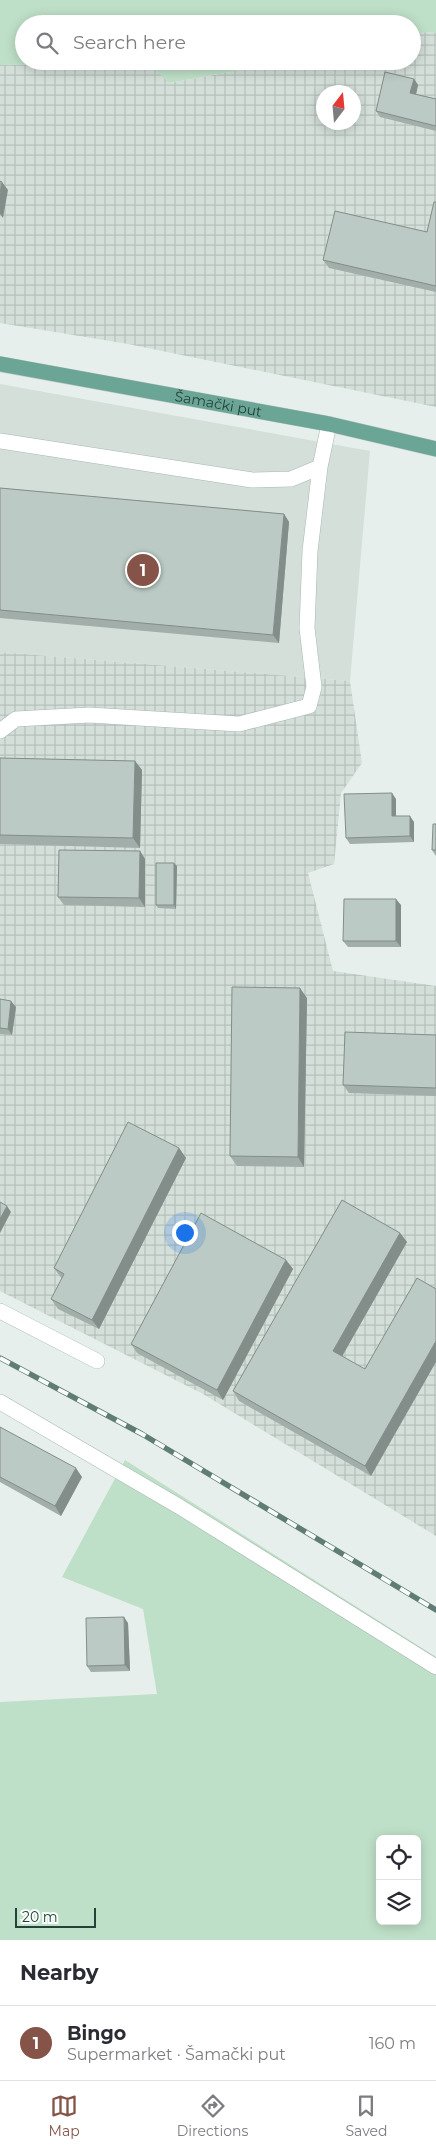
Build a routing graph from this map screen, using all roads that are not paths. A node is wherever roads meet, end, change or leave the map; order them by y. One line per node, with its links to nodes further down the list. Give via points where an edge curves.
1 (0, 364): 2 (main road, Šamački put)
2 (329, 424): 4 (main road, Šamački put); 5 (lane)
3 (0, 441): 5 (lane, via 252,480 291,479)
4 (436, 449)
5 (320, 467): 6 (lane, via 310,561 307,628 314,687 309,706 238,724 89,715 16,719)
6 (0, 731)
7 (0, 1311): 8 (lane)
8 (97, 1361)
9 (0, 1402): 10 (lane, via 180,1507)
10 (436, 1667)

